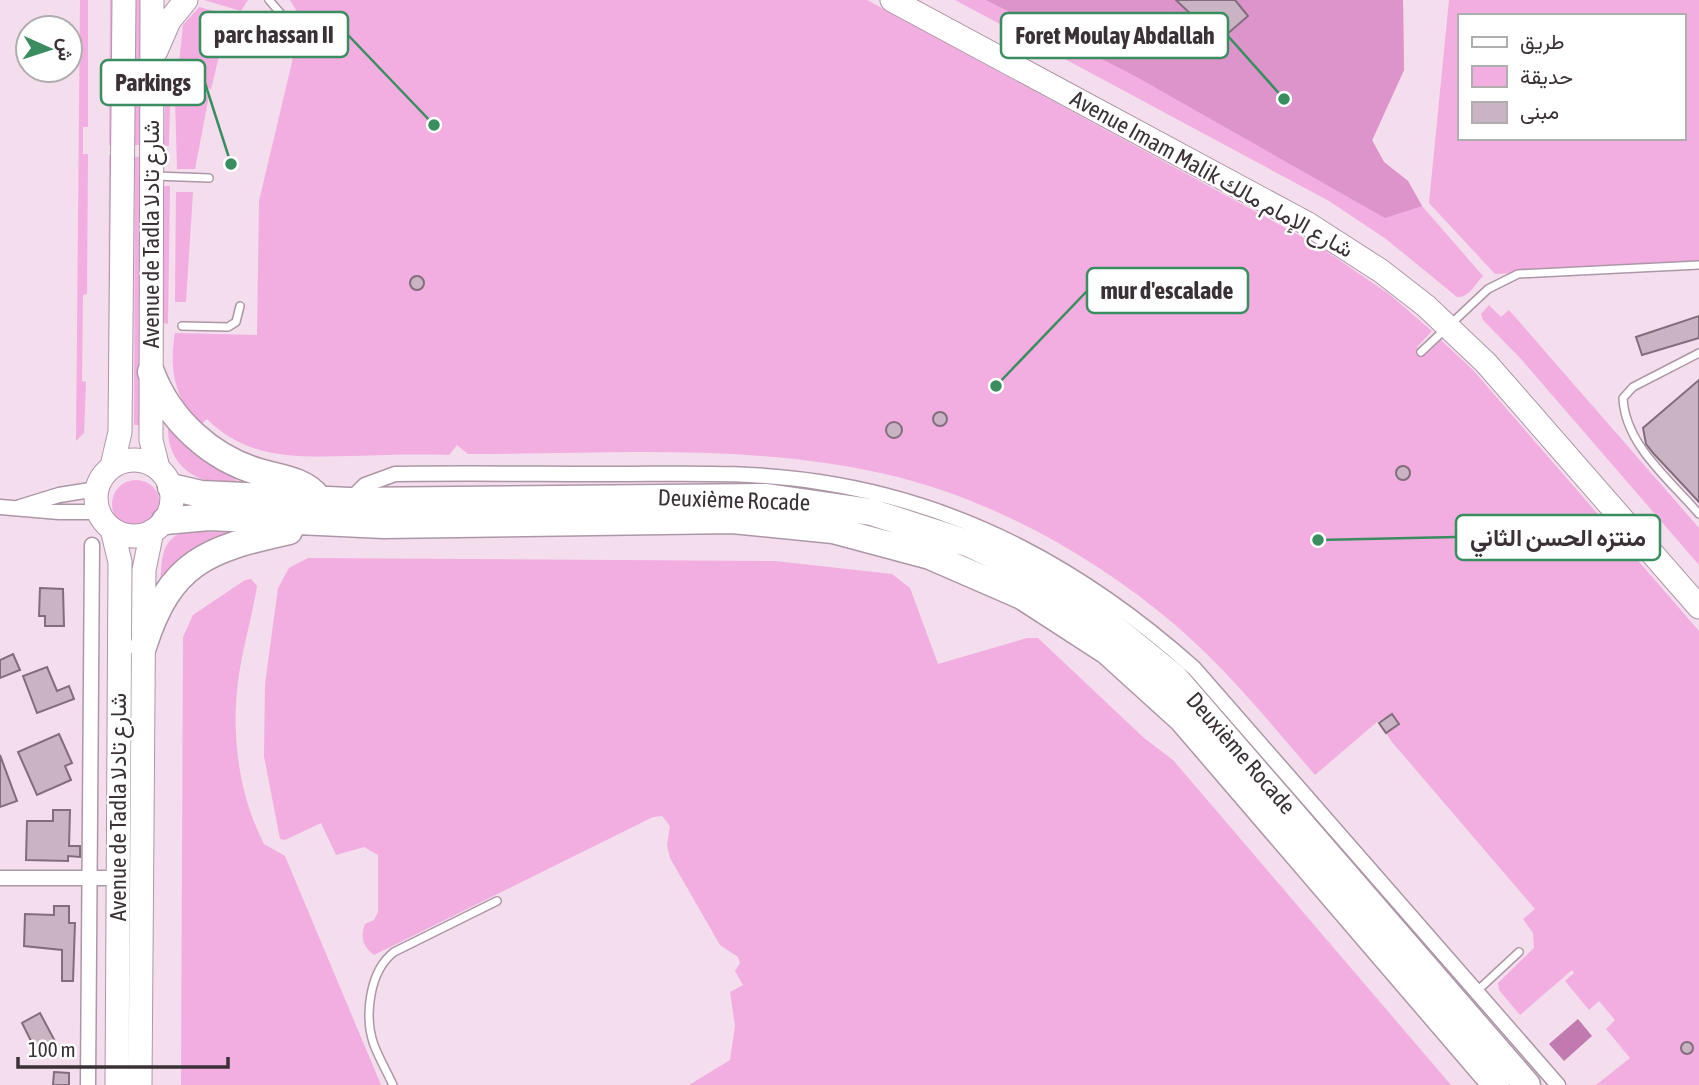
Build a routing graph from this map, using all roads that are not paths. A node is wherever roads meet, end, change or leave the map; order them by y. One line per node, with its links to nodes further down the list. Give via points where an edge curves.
1 (124, 0): 18 (main road, Avenue de Tadla شارع تادلا, via 120,432)
2 (152, 0): 8 (main road, Avenue de Tadla شارع تادلا)
3 (186, 0): 8 (main road, via 169,21)
4 (270, 0): 7 (lane, via 282,15)
5 (892, 0): 13 (main road, Avenue Imam Malik شارع الإمام مالك, via 1308,224)
6 (924, 0): 13 (main road, Avenue Imam Malik شارع الإمام مالك, via 1327,218 1391,260)
7 (283, 28)
8 (151, 64): 9 (main road, Avenue de Tadla شارع تادلا)
9 (151, 176): 10 (lane); 17 (main road, Avenue de Tadla شارع تادلا)
10 (209, 178)
11 (1699, 265): 13 (lane, via 1518,274 1488,289)
12 (240, 306): 14 (lane, via 233,325)
13 (1454, 321): 15 (lane); 28 (main road, Avenue Imam Malik شارع الإمام مالك, via 1514,372); 29 (main road, Avenue Imam Malik شارع الإمام مالك)
14 (182, 326)
15 (1421, 352)
16 (1699, 353): 25 (lane, via 1633,387 1623,398 1639,446)
17 (151, 372): 19 (main road, Avenue de Tadla شارع تادلا, via 151,440); 24 (highway, via 173,411 202,443 257,472 314,491)
18 (112, 466): 19 (main road, via 135,459); 23 (main road)
19 (165, 478): 24 (highway, Deuxième Rocade, via 201,494); 26 (main road, via 172,505)
20 (349, 501): 24 (highway, Deuxième Rocade); 36 (street, via 365,485 395,474 758,475 880,494 996,534 1101,592 1194,668); 42 (highway, Deuxième Rocade, via 767,498 893,518 1002,558 1093,611 1174,677)
21 (0, 507): 22 (street)
22 (19, 508): 23 (street); 23 (street, via 59,495)
23 (103, 510): 26 (main road, via 132,536); 33 (main road, Avenue de Tadla شارع تادلا, via 120,562)
24 (317, 512): 26 (highway, Deuxième Rocade, via 209,517); 30 (highway, via 203,556 169,591); 41 (highway, Deuxième Rocade, via 766,522 876,539 992,581 1080,631 1133,672 1182,719)
25 (1699, 514)
26 (159, 526): 30 (main road, Avenue de Tadla شارع تادلا, via 145,562)
27 (92, 545): 31 (street)
28 (1699, 586)
29 (1699, 607)
30 (143, 647): 39 (main road, Avenue de Tadla شارع تادلا)
31 (90, 876): 32 (street); 33 (street); 37 (street)
32 (0, 878)
33 (118, 878): 38 (main road, Avenue de Tadla شارع تادلا)
34 (498, 901): 40 (lane, via 394,953 381,965 370,1025)
35 (1519, 952): 36 (lane)
36 (1476, 991): 43 (street)
37 (88, 1085)
38 (117, 1085)
39 (140, 1085)
40 (393, 1085)
41 (1496, 1085)
42 (1527, 1085)
43 (1558, 1085)

